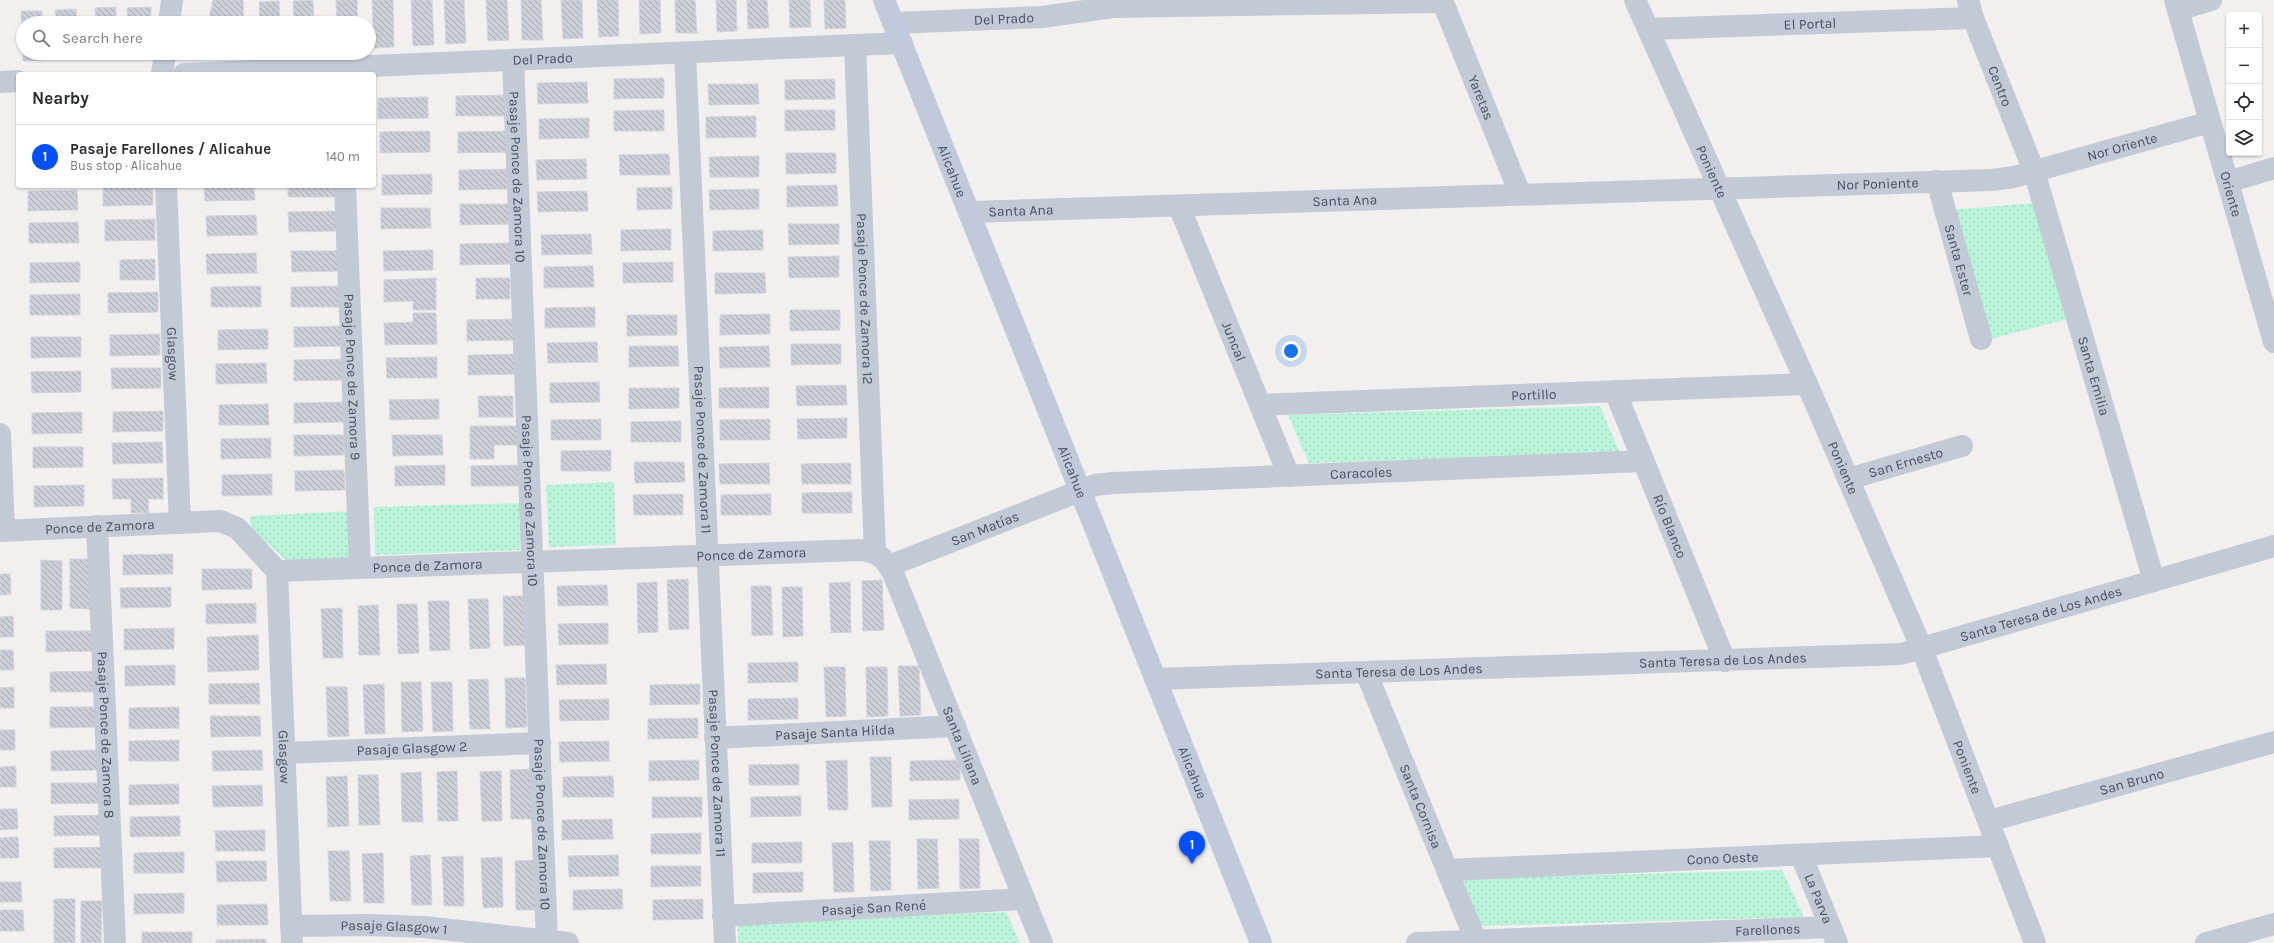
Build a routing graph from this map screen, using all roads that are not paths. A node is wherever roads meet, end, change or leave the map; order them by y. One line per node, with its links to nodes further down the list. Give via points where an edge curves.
1 (172, 0): 9 (street)
2 (884, 0): 10 (street, Alicahue)
3 (1635, 0): 11 (street, Poniente)
4 (2211, 0): 7 (street)
5 (1442, 1): 6 (street, Del Prado); 30 (street, Yaretas)
6 (1112, 4): 10 (street, Del Prado, via 1042,17)
7 (2177, 5): 22 (street, Oriente)
8 (1970, 9): 11 (street, El Portal); 24 (street, Centro)
9 (170, 16)
10 (894, 23): 12 (street, Alicahue)
11 (1648, 29): 29 (street, Poniente)
12 (902, 43): 13 (street, Del Prado); 32 (street, Alicahue)
13 (855, 45): 14 (street, Del Prado); 49 (street, Pasaje Ponce de Zamora 12)
14 (684, 53): 16 (street, Del Prado); 48 (street, Pasaje Ponce de Zamora 11)
15 (164, 60): 18 (street)
16 (513, 60): 17 (street, Del Prado); 50 (street, Pasaje Ponce de Zamora 10)
17 (341, 71): 19 (street, Del Prado)
18 (162, 72)
19 (289, 72)
20 (16, 81): 21 (street)
21 (0, 82)
22 (2210, 122): 24 (street, Nor Oriente); 26 (street, Oriente)
23 (2274, 168): 26 (street)
24 (2034, 171): 25 (street, Nor Poniente, via 1992,180); 53 (street, Santa Emilia)
25 (1938, 181): 29 (street, Nor Poniente); 33 (street, Santa Ester)
26 (2228, 182): 34 (street, Oriente)
27 (166, 188): 44 (street, Glasgow)
28 (345, 188): 51 (street, Pasaje Ponce de Zamora 9)
29 (1720, 188): 30 (street, Santa Ana); 35 (street, Poniente)
30 (1520, 194): 31 (street, Santa Ana)
31 (1179, 206): 32 (street, Santa Ana); 37 (street, Juncal)
32 (969, 212): 43 (street, Alicahue)
33 (1981, 339)
34 (2274, 342)
35 (1807, 384): 36 (street, Portillo); 42 (street, Poniente)
36 (1615, 391): 37 (street, Portillo); 40 (street, Río Blanco)
37 (1260, 405): 41 (street, Juncal)
38 (0, 434): 46 (street)
39 (1962, 446): 42 (street, San Ernesto)
40 (1643, 461): 41 (street, Caracoles); 55 (street, Río Blanco)
41 (1289, 476): 43 (street, Caracoles, via 1113,483)
42 (1848, 478): 54 (street, Poniente)
43 (1080, 490): 49 (street, San Matías); 57 (street, Alicahue)
44 (180, 523): 45 (street, Ponce de Zamora); 52 (street, Ponce de Zamora, via 228,523 244,535)
45 (98, 526): 46 (street, Ponce de Zamora); 74 (street, Pasaje Ponce de Zamora 8)
46 (2, 530)
47 (2274, 546): 53 (street, Santa Teresa de Los Andes)
48 (707, 556): 49 (street, Ponce de Zamora, via 859,550); 50 (street, Ponce de Zamora); 59 (street, Pasaje Ponce de Zamora 11)
49 (882, 559): 58 (street, Santa Liliana)
50 (533, 562): 51 (street, Ponce de Zamora); 61 (street, Pasaje Ponce de Zamora 10)
51 (360, 568): 52 (street, Ponce de Zamora)
52 (277, 571): 62 (street, Glasgow)
53 (2154, 581): 54 (street, Santa Teresa de Los Andes)
54 (1922, 649): 55 (street, Santa Teresa de Los Andes, via 1880,656); 63 (street, Poniente)
55 (1725, 661): 56 (street, Santa Teresa de Los Andes)
56 (1366, 672): 57 (street, Santa Teresa de Los Andes); 66 (street, Santa Cornisa)
57 (1155, 679): 77 (street, Alicahue)
58 (955, 726): 59 (street, Pasaje Santa Hilda); 67 (street, Santa Liliana)
59 (716, 738): 68 (street, Pasaje Ponce de Zamora 11)
60 (2274, 742): 63 (street, San Bruno)
61 (540, 743): 62 (street, Pasaje Glasgow 2); 73 (street, Pasaje Ponce de Zamora 10)
62 (284, 753): 70 (street, Glasgow)
63 (1989, 821): 64 (street, Poniente)
64 (1998, 846): 65 (street, Cono Oeste); 79 (street, Poniente)
65 (1802, 855): 66 (street, Cono Oeste); 71 (street, La Parva)
66 (1447, 870): 72 (street, Santa Cornisa)
67 (1024, 899): 68 (street, Pasaje San René); 76 (street, Santa Liliana)
68 (723, 916): 75 (street, Pasaje Ponce de Zamora 11)
69 (2274, 924): 80 (street)
70 (292, 935): 73 (street, Pasaje Glasgow 1, via 368,924 424,927)
71 (1834, 935): 72 (street, Farellones)
72 (1476, 941): 78 (street, Farellones)
73 (558, 942)
74 (115, 943)
75 (725, 943)
76 (1042, 943)
77 (1261, 943)
78 (1417, 943)
79 (2035, 943)
80 (2206, 943)

